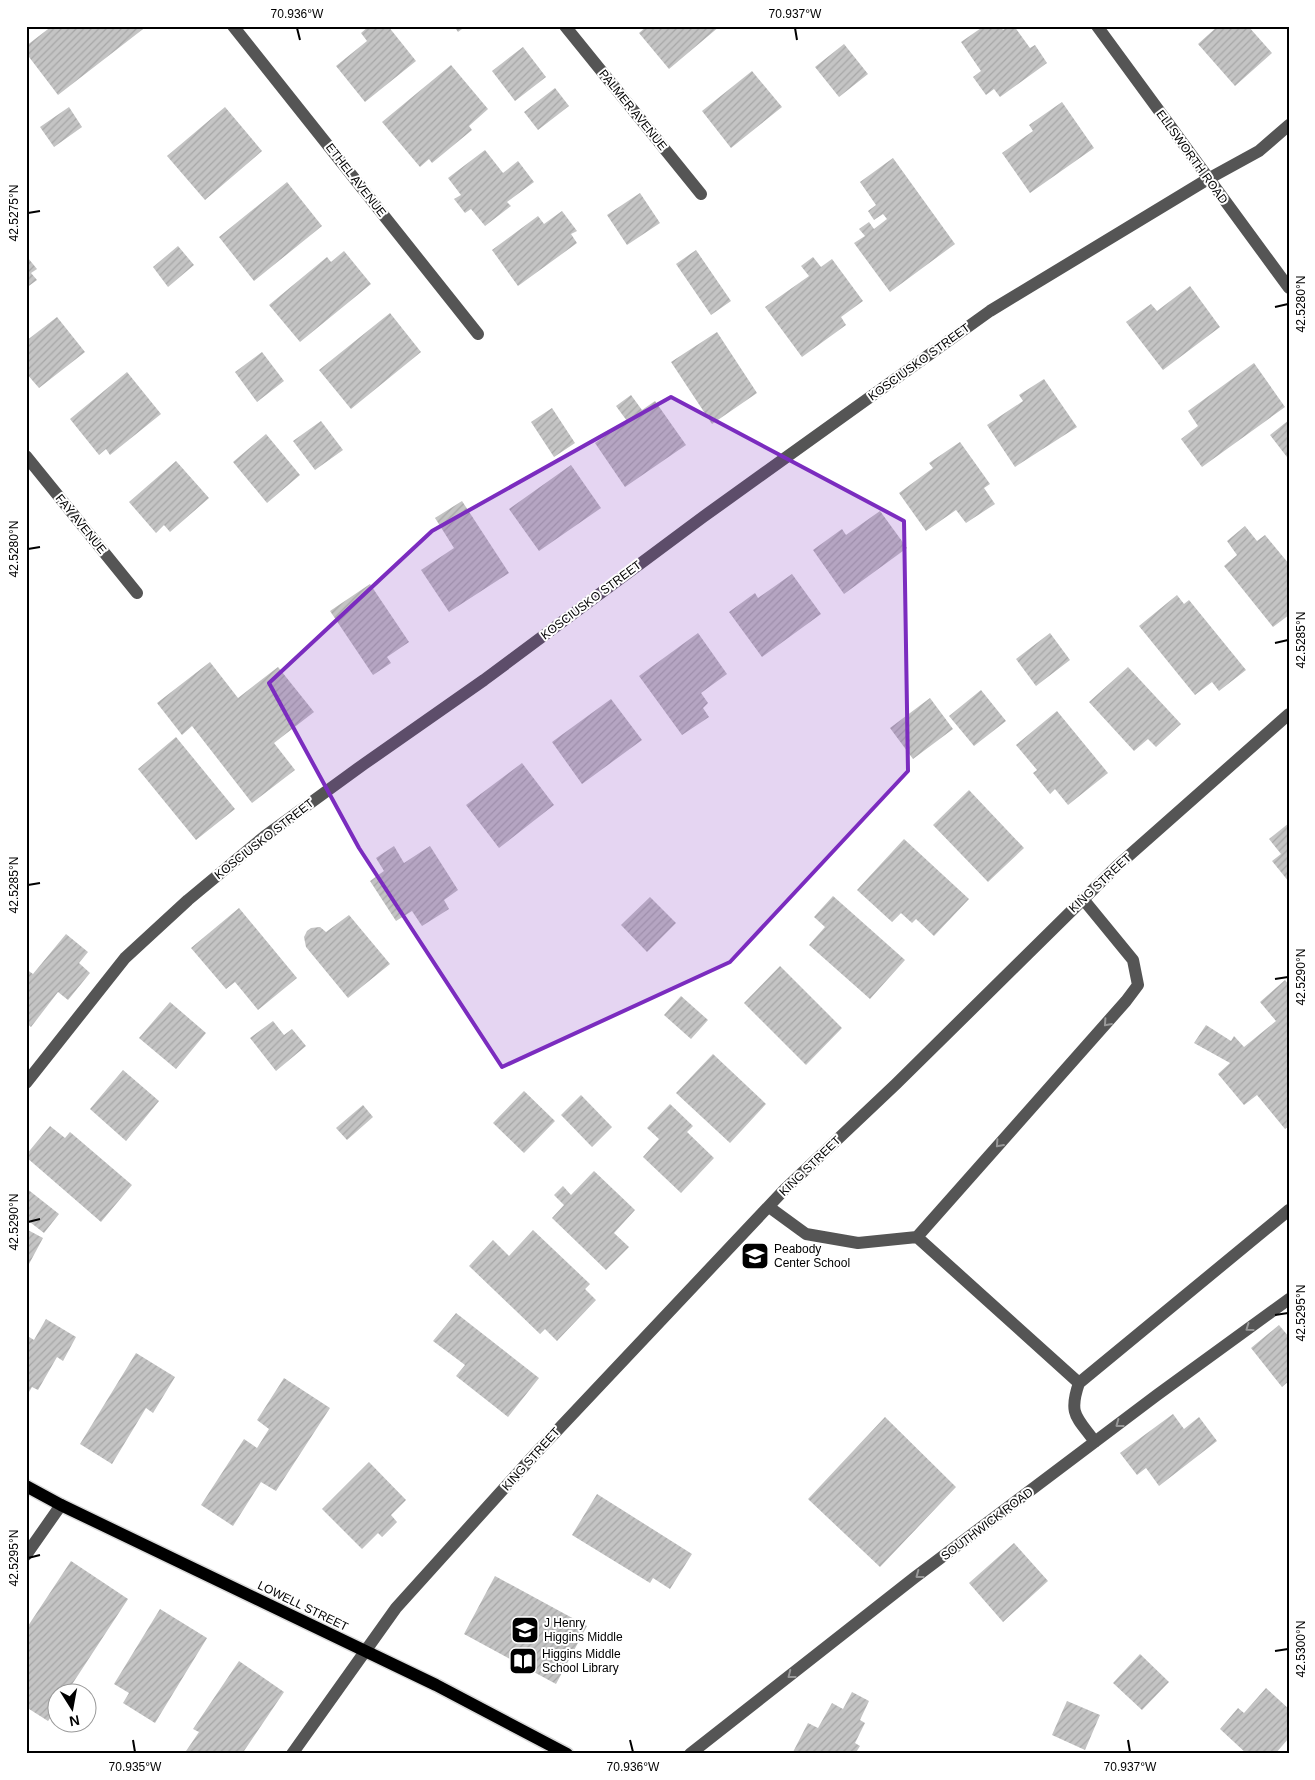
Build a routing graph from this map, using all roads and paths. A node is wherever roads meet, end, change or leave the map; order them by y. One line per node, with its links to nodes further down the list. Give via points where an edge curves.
1 (233, 26): 8 (street, ETHEL AVENUE)
2 (565, 26): 6 (street, PALMER AVENUE)
3 (1097, 26): 5 (street, ELLSWORTH ROAD)
4 (1289, 125): 5 (street, KOSCIUSKO STREET, via 1259,151)
5 (1208, 178): 7 (street, ELLSWORTH ROAD); 13 (street, KOSCIUSKO STREET, via 990,311 703,517 484,680 264,836 125,958)
6 (701, 194)
7 (1289, 288)
8 (478, 334)
9 (26, 456): 10 (street, FAY AVENUE)
10 (137, 592)
11 (1289, 714): 12 (street, KING STREET)
12 (1083, 899): 14 (street, KING STREET); 16 (street, one-way to 16, via 1134,960 1138,985)
13 (26, 1082)
14 (769, 1207): 16 (street, via 806,1234 858,1243); 23 (street, KING STREET, via 522,1468 396,1608)
15 (1289, 1210): 18 (street)
16 (917, 1237): 18 (street)
17 (1289, 1299): 19 (street, SOUTHWICK ROAD, one-way to 19)
18 (1079, 1383): 19 (street, via 1073,1400 1074,1413)
19 (1095, 1442): 26 (street, SOUTHWICK ROAD, one-way to 26, via 914,1578)
20 (26, 1486): 21 (main road, LOWELL STREET)
21 (61, 1505): 22 (street); 23 (main road, LOWELL STREET)
22 (26, 1555)
23 (366, 1651): 24 (street, KING STREET); 25 (main road, LOWELL STREET)
24 (292, 1754)
25 (567, 1754)
26 (690, 1754)

